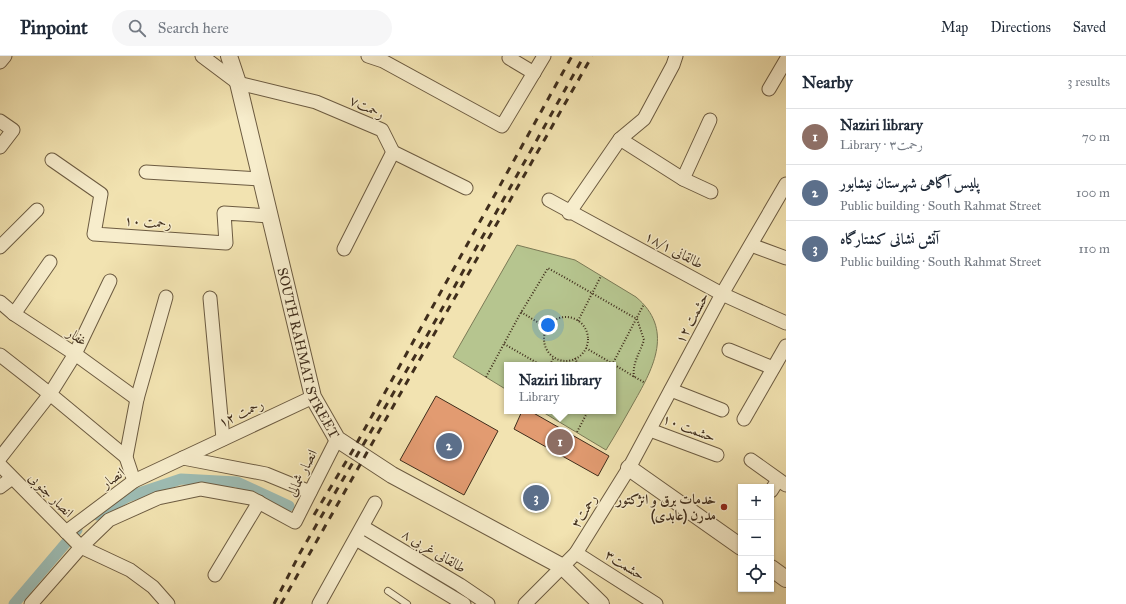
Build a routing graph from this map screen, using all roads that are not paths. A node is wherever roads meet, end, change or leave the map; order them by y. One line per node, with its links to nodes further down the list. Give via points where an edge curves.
1 (5, 56): 10 (street)
2 (202, 56): 12 (street)
3 (230, 56): 12 (street, SOUTH RAHMAT STREET)
4 (368, 56): 8 (street)
5 (544, 56): 11 (street)
6 (676, 56): 16 (street, via 644,119)
7 (509, 58): 11 (street)
8 (384, 59): 11 (street, via 502,126)
9 (786, 60): 13 (street)
10 (0, 62)
11 (534, 73)
12 (238, 83): 18 (street, رحمت۷, via 316,102 382,130); 21 (street, SOUTH RAHMAT STREET)
13 (769, 89)
14 (710, 120): 22 (street)
15 (0, 121): 17 (street, via 13,130)
16 (620, 139): 22 (street); 28 (street)
17 (0, 147)
18 (393, 152): 24 (street); 32 (street)
19 (52, 160): 29 (street, رحمت ۱۰, via 101,194 94,234 226,243 224,213)
20 (146, 172): 21 (street)
21 (261, 179): 29 (street, SOUTH RAHMAT STREET)
22 (683, 179): 25 (street)
23 (786, 184): 30 (street, حشمت ۱۲)
24 (466, 188)
25 (712, 192)
26 (549, 200): 28 (street, طالقانی ۱۸/۱)
27 (37, 210): 31 (street)
28 (569, 213): 36 (street, طالقانی ۱۸/۱)
29 (270, 216): 49 (street, SOUTH RAHMAT STREET)
30 (751, 245): 33 (street); 36 (street, حشمت ۱۲)
31 (0, 247)
32 (344, 249)
33 (786, 258)
34 (50, 262): 40 (street)
35 (110, 281): 44 (street)
36 (722, 294): 41 (street, طالقانی ۱۸/۱); 47 (street, حشمت ۱۲)
37 (166, 296): 50 (street)
38 (210, 298): 54 (street)
39 (0, 302): 40 (street, غفار)
40 (14, 314): 44 (street, غفار)
41 (786, 323)
42 (786, 346): 46 (street)
43 (729, 350): 46 (street)
44 (75, 354): 48 (street); 50 (street, غفار)
45 (0, 355): 48 (street)
46 (773, 368): 52 (street)
47 (671, 390): 51 (street); 53 (street, حشمت ۱۲)
48 (50, 394): 57 (street); 58 (street)
49 (313, 397): 54 (street, رحمت ۱۲); 55 (street, SOUTH RAHMAT STREET)
50 (137, 399): 57 (street)
51 (722, 410)
52 (744, 419)
53 (650, 430): 56 (street, حشمت ۱۰); 62 (street, حشمت ۱۲)
54 (223, 439): 59 (street, رحمت ۱۲)
55 (337, 439): 68 (street, انصار شمالی); 77 (street, SOUTH RAHMAT STREET, via 392,475)
56 (717, 455)
57 (126, 457): 64 (street)
58 (0, 458)
59 (183, 458): 64 (street, انصار); 68 (street, via 266,474)
60 (750, 460): 65 (street)
61 (0, 465): 63 (street, انصار جنوبی)
62 (629, 468): 74 (street); 76 (street, رحمت۳)
63 (12, 478): 66 (street); 72 (street, انصار جنوبی)
64 (134, 481): 72 (street, انصار)
65 (782, 482): 67 (street)
66 (0, 487)
67 (774, 489)
68 (310, 492): 69 (street, انصار شمالی, via 295,522)
69 (259, 502): 75 (street, via 251,498 201,489 158,498 109,520); 79 (street)
70 (375, 503): 71 (street)
71 (363, 527): 73 (street); 87 (street, طالقانی غربی ۸)
72 (66, 532): 75 (street, انصار جنوبی)
73 (356, 539): 84 (street); 86 (street, طالقانی غربی ۸)
74 (738, 545)
75 (81, 547): 82 (street); 83 (street, انصار جنوبی, via 130,570 153,587)
76 (576, 553): 77 (street, رحمت۳); 90 (street, حشمت۳)
77 (563, 567): 88 (street, رحمت۳); 89 (street, SOUTH RAHMAT STREET)
78 (774, 570): 80 (street)
79 (215, 574)
80 (786, 579)
81 (388, 591): 85 (lane)
82 (31, 604)
83 (168, 604)
84 (319, 604)
85 (407, 604)
86 (464, 604)
87 (488, 604)
88 (525, 604)
89 (601, 604)
90 (656, 604)

